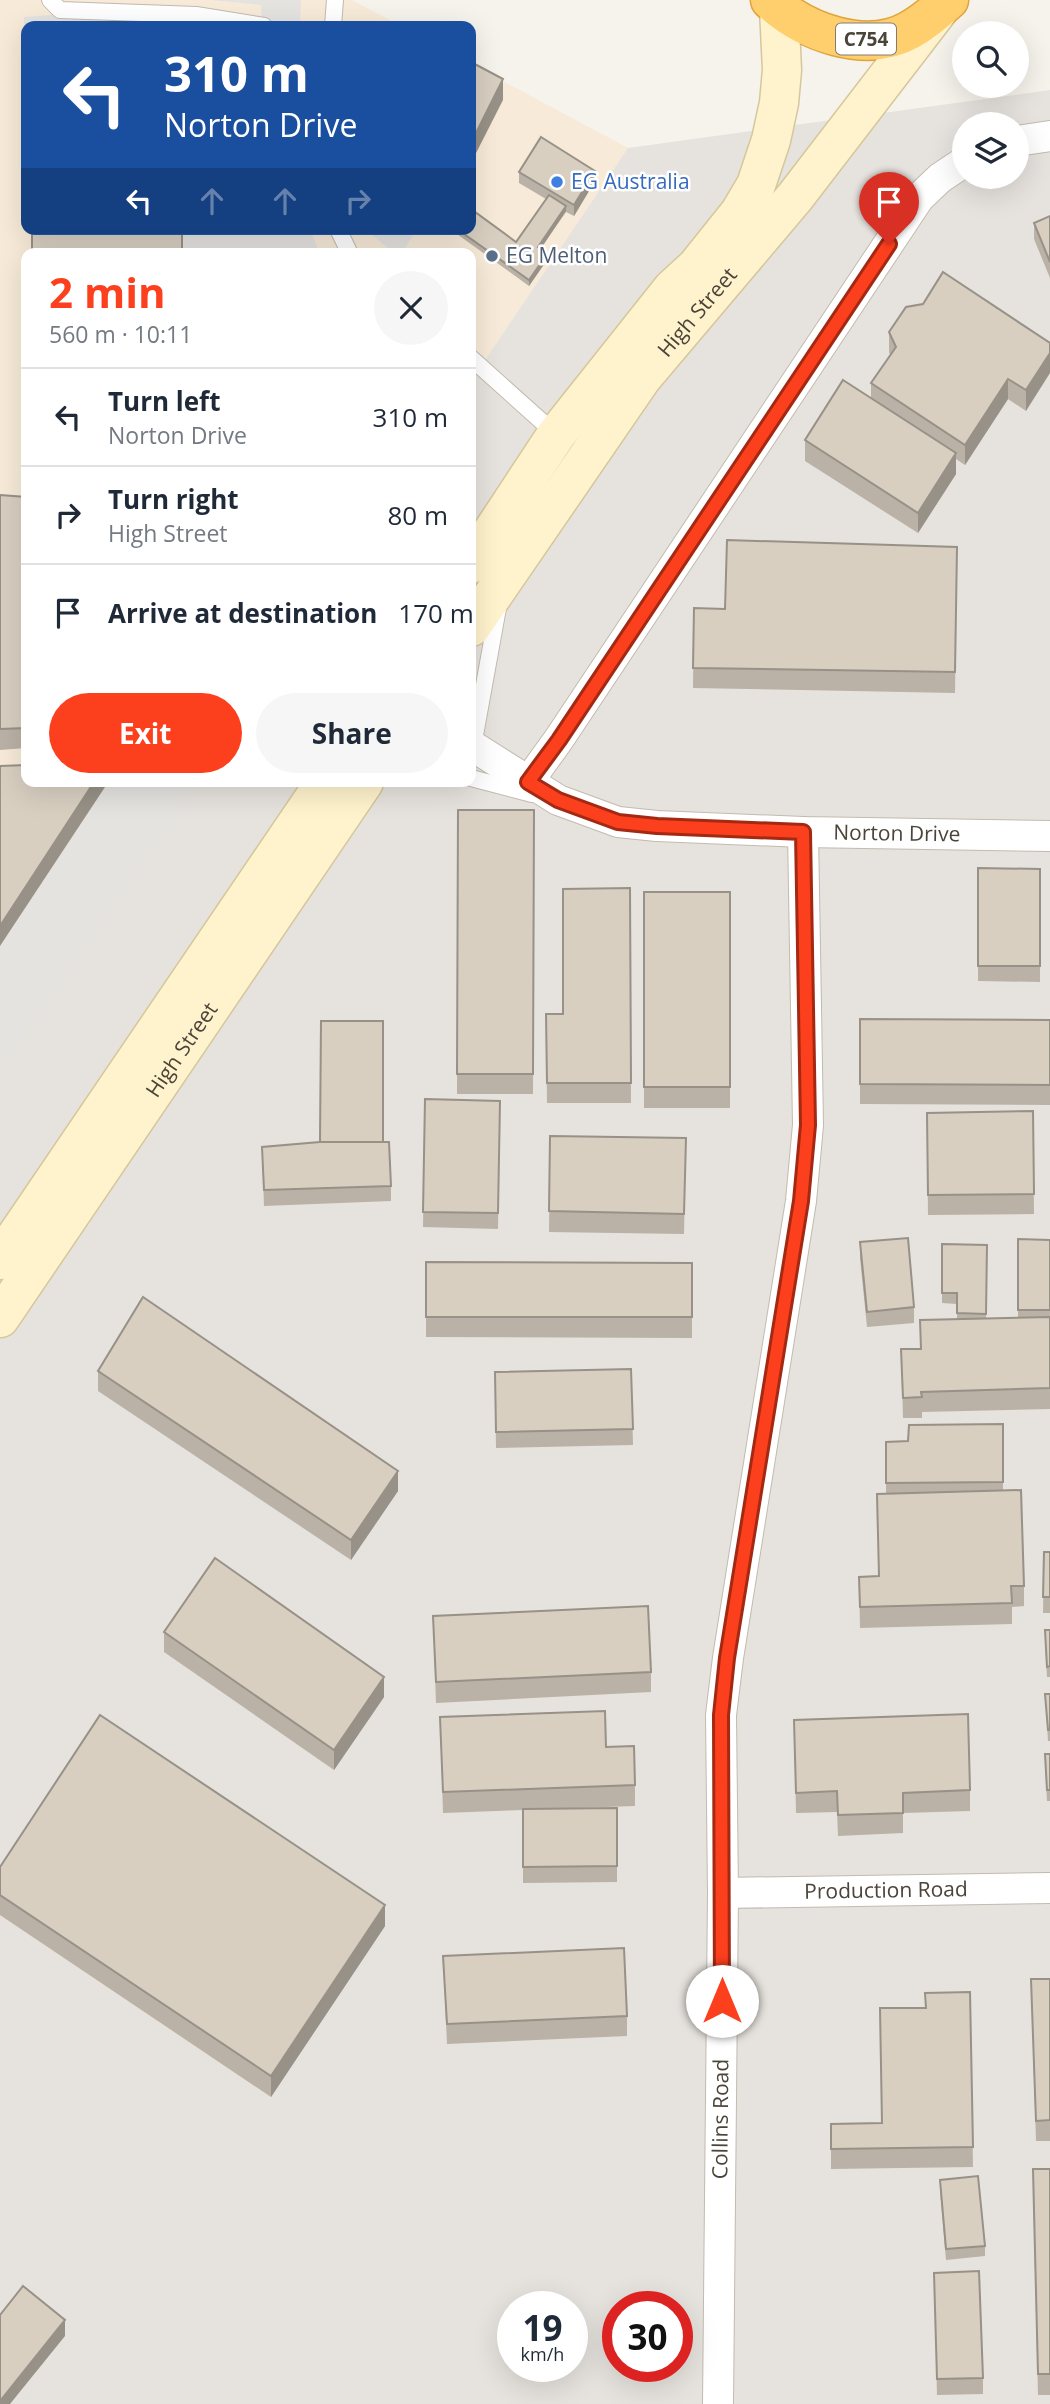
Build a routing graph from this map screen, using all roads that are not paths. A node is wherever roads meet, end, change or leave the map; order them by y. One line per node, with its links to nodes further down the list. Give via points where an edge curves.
1 (50, 0): 5 (lane, via 60,10 196,15)
2 (335, 0): 6 (lane)
3 (774, 4): 4 (highway, C754, via 805,25 843,39 880,39 909,32); 12 (main road, High Street, via 782,70 779,103 756,186 696,267 672,289)
4 (944, 5): 11 (main road, High Street, via 795,197)
5 (233, 21)
6 (334, 21)
7 (1050, 136): 8 (street)
8 (1029, 139)
9 (952, 170): 18 (street, via 919,198)
10 (476, 362): 12 (lane)
11 (642, 378): 12 (lane, via 625,385); 13 (main road, High Street)
12 (571, 439): 13 (main road, High Street)
13 (487, 571): 14 (main road, High Street); 15 (lane)
14 (476, 610)
15 (476, 699)
16 (476, 748): 18 (street, Norton Drive)
17 (476, 779): 21 (lane)
18 (528, 782): 21 (street, Norton Drive)
19 (322, 787): 24 (main road, High Street)
20 (361, 787): 25 (main road, High Street)
21 (558, 800): 22 (street, Norton Drive, via 618,822)
22 (803, 832): 23 (street, Norton Drive); 27 (street, Collins Road, via 808,1125 801,1201 727,1658 721,1715)
23 (1050, 836)
24 (0, 1260)
25 (0, 1318)
26 (1050, 1888): 27 (street, Production Road)
27 (723, 1893): 28 (street, Collins Road)
28 (718, 2404)

